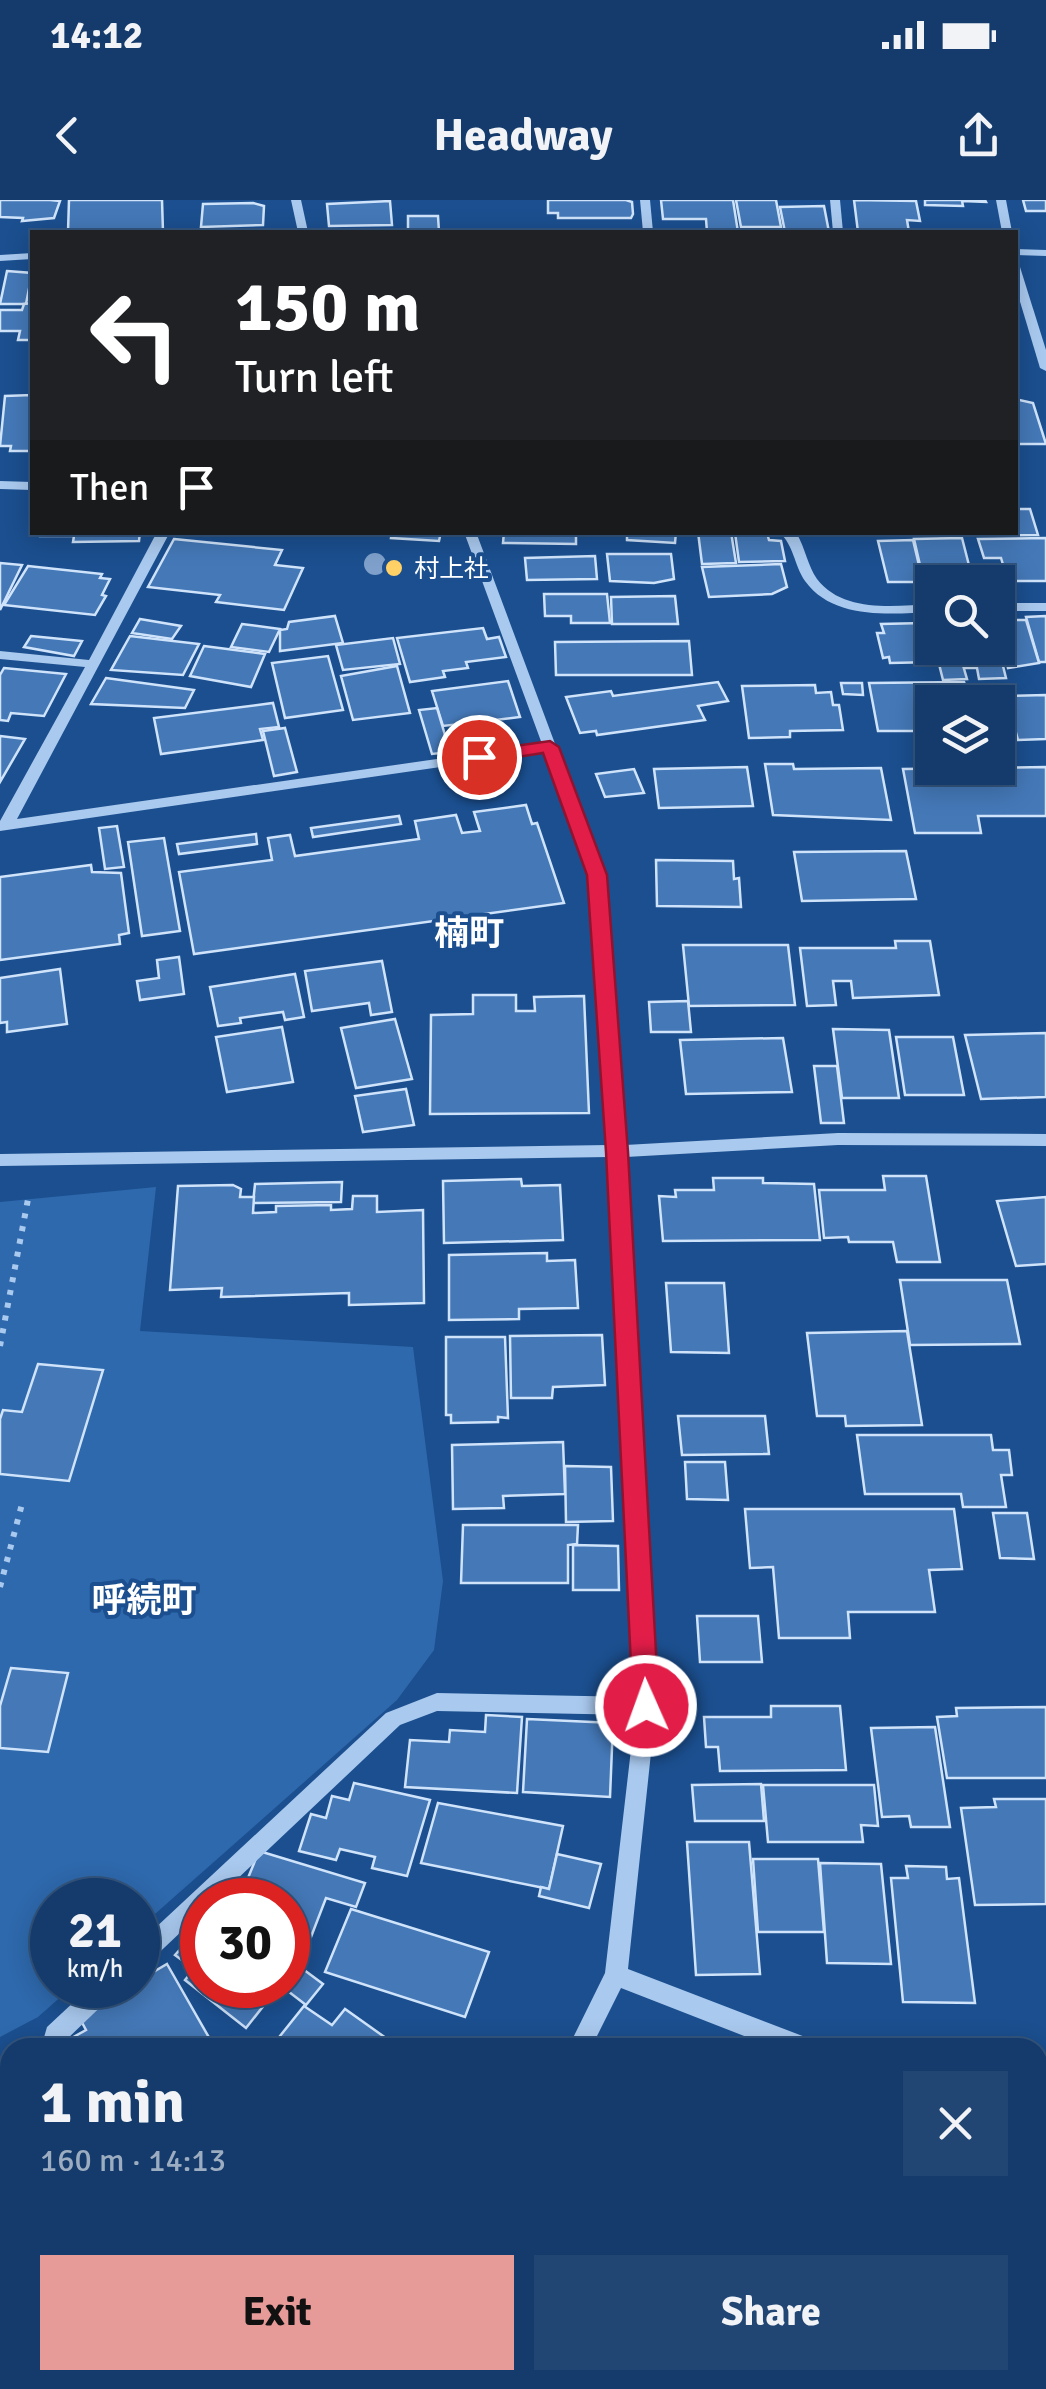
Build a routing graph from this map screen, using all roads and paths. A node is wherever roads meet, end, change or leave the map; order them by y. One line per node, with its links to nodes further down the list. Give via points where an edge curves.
1 (296, 200): 5 (street)
2 (645, 200): 6 (street)
3 (835, 200): 7 (street)
4 (1001, 200): 8 (street)
5 (303, 230)
6 (648, 230)
7 (838, 230)
8 (1007, 230)
9 (1018, 252): 10 (street)
10 (1046, 254)
11 (30, 256): 12 (street)
12 (0, 258)
13 (1018, 277): 14 (street)
14 (1046, 366)
15 (0, 485): 16 (street)
16 (30, 486)
17 (162, 535): 24 (street)
18 (471, 535): 25 (street)
19 (790, 535): 22 (street, via 826,598 872,610)
20 (1046, 606): 21 (street)
21 (1015, 607)
22 (915, 609)
23 (0, 656): 24 (street)
24 (93, 664): 26 (street)
25 (550, 747): 26 (street); 28 (street, via 597,875)
26 (3, 826)
27 (1046, 1140): 28 (street, via 838,1139)
28 (617, 1152): 29 (street); 34 (street)
29 (36, 1158): 30 (street); 31 (path)
30 (0, 1160)
31 (0, 1346)
32 (22, 1504): 33 (path)
33 (0, 1587)
34 (646, 1706): 35 (street, via 438,1702 394,1720); 36 (street)
35 (160, 1938)
36 (616, 1975): 39 (street); 40 (street)
37 (83, 2008): 38 (street)
38 (54, 2038)
39 (584, 2038)
40 (779, 2038)

